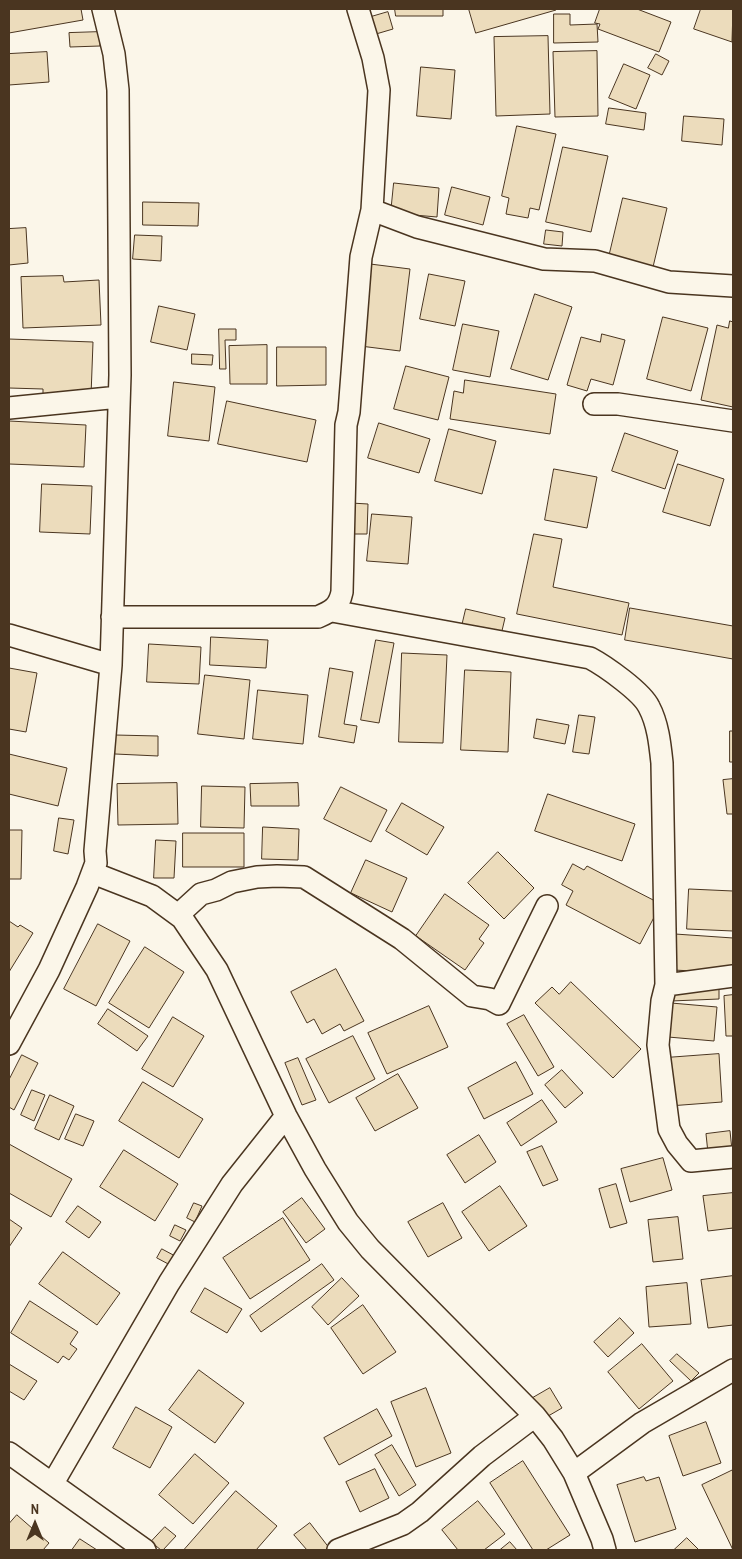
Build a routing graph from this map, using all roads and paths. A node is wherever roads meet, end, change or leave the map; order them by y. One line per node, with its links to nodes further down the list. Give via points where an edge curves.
1 (103, 9): 5 (street, via 114,54 118,90)
2 (358, 9): 3 (street, via 380,90)
3 (372, 210): 4 (street, via 417,227 544,259 595,261 669,282); 9 (street, via 361,257 346,425 342,592 340,602)
4 (733, 286)
5 (119, 397): 7 (street); 10 (street)
6 (594, 404): 8 (street, via 618,404)
7 (9, 408)
8 (733, 421)
9 (332, 611): 10 (street, via 318,617); 17 (street, via 590,658 605,666 648,705 662,763)
10 (112, 618): 12 (street)
11 (9, 634): 12 (street)
12 (111, 665): 13 (street)
13 (93, 873): 15 (street, via 152,896); 18 (street, via 49,970)
14 (547, 906): 15 (street, via 499,1004 472,996 402,939 304,877 257,877 232,882 201,894)
15 (178, 915): 19 (street, via 217,970)
16 (733, 976): 17 (street)
17 (666, 985): 20 (street, via 658,1045 669,1129 692,1161)
18 (9, 1044)
19 (286, 1116): 22 (street, via 348,1222 370,1250); 25 (street, via 232,1184 169,1283)
20 (733, 1157)
21 (733, 1370): 24 (street, via 642,1423)
22 (535, 1416): 24 (street); 27 (street, via 482,1456 415,1516)
23 (9, 1453): 25 (street)
24 (574, 1473): 28 (street)
25 (53, 1483): 26 (street)
26 (144, 1550)
27 (338, 1550)
28 (605, 1550)

